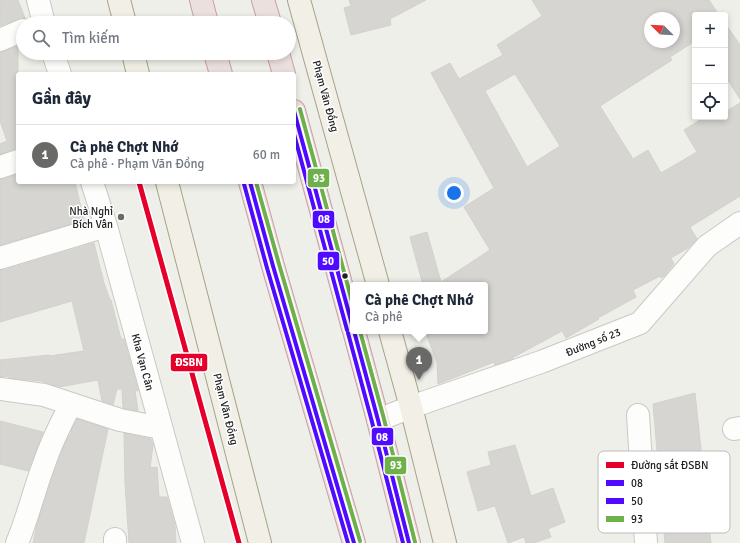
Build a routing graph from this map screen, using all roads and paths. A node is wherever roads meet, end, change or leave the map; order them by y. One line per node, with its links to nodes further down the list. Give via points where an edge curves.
1 (38, 0): 6 (street)
2 (119, 0): 7 (main road)
3 (201, 0): 8 (highway)
4 (263, 0): 9 (highway)
5 (299, 0): 29 (main road, Phạm Văn Đồng)
6 (41, 16)
7 (123, 16)
8 (205, 16)
9 (268, 16)
10 (16, 33): 11 (street)
11 (0, 40)
12 (56, 60): 16 (street)
13 (135, 60): 17 (main road)
14 (217, 60): 18 (highway)
15 (280, 60): 19 (highway)
16 (59, 72)
17 (138, 72)
18 (220, 72)
19 (283, 72)
20 (296, 118): 30 (highway)
21 (16, 162): 22 (street)
22 (0, 167)
23 (93, 184): 27 (street, Kha Vạn Cân)
24 (167, 184): 43 (main road, Phạm Văn Đồng)
25 (251, 184): 44 (highway)
26 (740, 223): 35 (street, Đường số 23, via 707,246 640,323 541,362)
27 (106, 226): 28 (street); 38 (street, Kha Vạn Cân)
28 (0, 258)
29 (377, 282)
30 (350, 319)
31 (354, 334): 37 (highway)
32 (391, 334): 35 (main road)
33 (0, 389): 34 (street, via 44,395)
34 (70, 404): 38 (street, via 120,420); 41 (street, via 44,462)
35 (411, 407): 37 (street, Đường số 23); 46 (main road)
36 (638, 415): 39 (street)
37 (378, 420): 45 (highway)
38 (161, 428): 42 (street, Kha Vạn Cân)
39 (640, 451)
40 (645, 533): 47 (street)
41 (17, 543)
42 (192, 543)
43 (260, 543)
44 (354, 543)
45 (409, 543)
46 (445, 543)
47 (646, 543)

